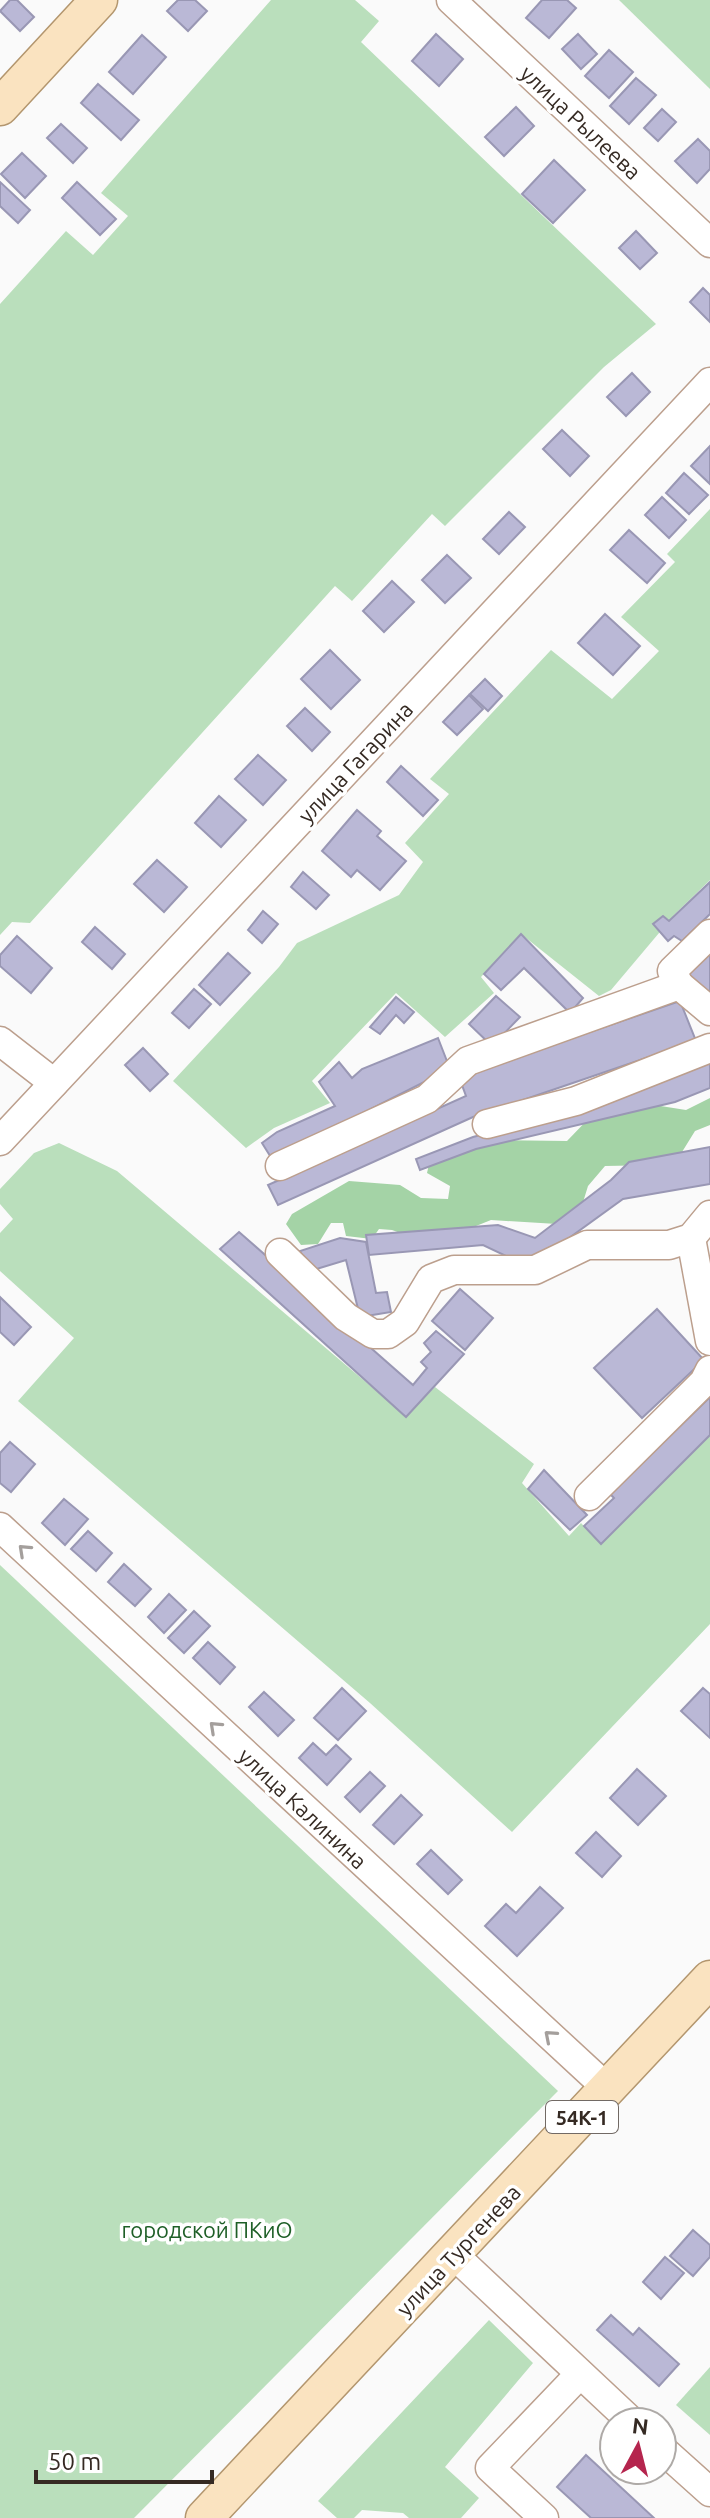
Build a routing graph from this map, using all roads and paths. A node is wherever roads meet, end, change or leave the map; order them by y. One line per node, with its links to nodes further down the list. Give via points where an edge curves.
1 (99, 0): 3 (main road)
2 (451, 0): 4 (street, улица Рылеева)
3 (0, 107)
4 (710, 243)
5 (710, 382): 11 (street, улица Гагарина)
6 (710, 934): 7 (street, via 672,971)
7 (679, 985): 8 (street); 14 (street, via 468,1061 427,1099)
8 (710, 1011)
9 (0, 1041): 11 (street)
10 (710, 1048): 12 (street, via 576,1101)
11 (54, 1083): 13 (street, улица Гагарина)
12 (487, 1124)
13 (0, 1141)
14 (280, 1166)
15 (710, 1215): 16 (street)
16 (691, 1238): 17 (street, via 669,1245 587,1245 535,1270 454,1270 431,1279 405,1322 388,1334 373,1334 346,1317); 18 (street)
17 (280, 1253)
18 (710, 1341)
19 (710, 1370): 20 (street)
20 (589, 1496)
21 (0, 1527): 23 (street, улица Калинина, one-way to 21)
22 (710, 1979): 23 (main road, улица Тургенева / 54К-1)
23 (608, 2089): 24 (main road, улица Тургенева / 54К-1)
24 (454, 2255): 25 (street); 29 (main road, улица Тургенева / 54К-1)
25 (580, 2374): 26 (street); 30 (street, via 490,2468)
26 (615, 2406)
27 (678, 2463): 28 (street)
28 (710, 2492)
29 (204, 2518)
30 (544, 2518)

